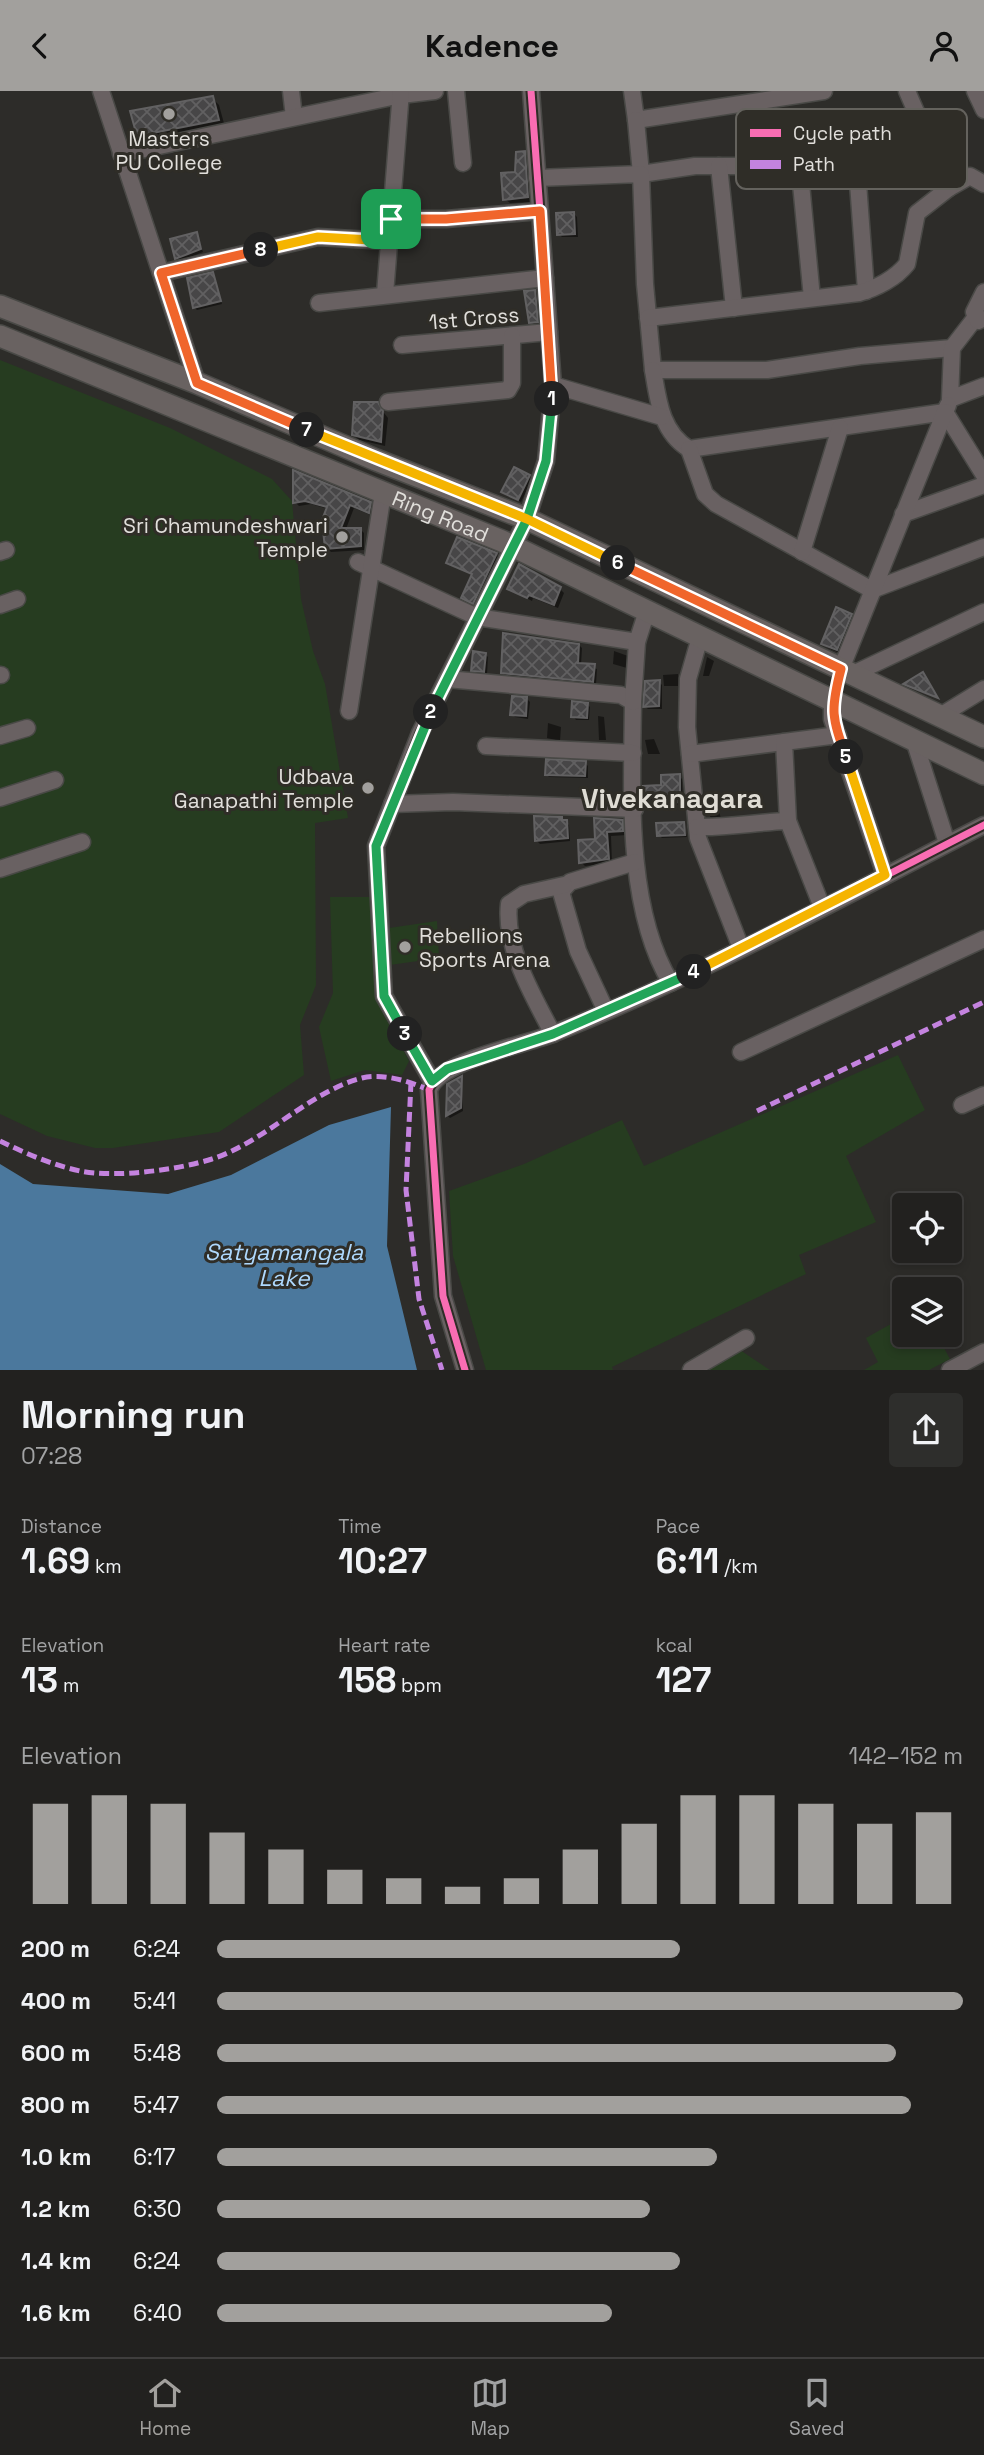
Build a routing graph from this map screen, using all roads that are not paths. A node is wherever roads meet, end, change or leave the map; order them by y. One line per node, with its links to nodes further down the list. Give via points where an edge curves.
1 (101, 91): 15 (street)
2 (291, 91): 13 (street)
3 (435, 91): 10 (street)
4 (456, 91): 16 (street)
5 (531, 91): 20 (street)
6 (632, 91): 14 (street)
7 (824, 91): 14 (street)
8 (906, 91): 11 (street)
9 (975, 91): 12 (street)
10 (401, 93): 13 (street); 27 (street)
11 (913, 109)
12 (984, 110)
13 (294, 117): 15 (street)
14 (636, 120): 19 (street)
15 (121, 153): 29 (street)
16 (463, 163)
17 (736, 165): 18 (street)
18 (719, 166): 19 (street); 37 (street)
19 (641, 174): 20 (street); 38 (street)
20 (537, 178): 26 (street)
21 (967, 178): 22 (street)
22 (984, 184)
23 (802, 189): 34 (street)
24 (858, 189): 31 (street)
25 (948, 189): 31 (street, via 917,213 907,264)
26 (540, 211): 27 (street); 30 (street)
27 (391, 219): 28 (street)
28 (389, 241): 29 (street, via 318,237); 33 (street)
29 (161, 273): 46 (street)
30 (544, 278): 33 (street); 40 (street)
31 (866, 291): 34 (street)
32 (984, 292): 39 (street, via 974,312)
33 (385, 294): 35 (street)
34 (812, 298): 37 (street)
35 (319, 303)
36 (0, 306): 46 (main road, Ring Road)
37 (734, 308): 38 (street)
38 (648, 318): 45 (street)
39 (980, 318): 44 (street)
40 (549, 331): 42 (street, 1st Cross); 47 (street)
41 (0, 336): 51 (main road, Ring Road)
42 (512, 336): 43 (street, 1st Cross); 49 (street, via 508,390)
43 (402, 345)
44 (952, 348): 45 (street, via 767,370); 50 (street)
45 (653, 370): 52 (street)
46 (197, 383): 51 (main road); 59 (main road, Ring Road)
47 (553, 385): 52 (street); 59 (street, via 546,461)
48 (984, 386): 50 (street)
49 (388, 402)
50 (947, 406): 53 (street); 55 (street); 58 (street)
51 (185, 413): 57 (main road, Ring Road)
52 (662, 417): 54 (street, via 681,445)
53 (840, 428): 54 (street); 62 (street)
54 (689, 449): 62 (street, via 705,494)
55 (984, 475)
56 (984, 485): 58 (street)
57 (383, 493): 60 (main road, Ring Road); 63 (street)
58 (904, 514): 64 (street)
59 (527, 519): 60 (street); 72 (main road, Ring Road)
60 (512, 546): 67 (main road, Ring Road); 69 (street)
61 (984, 547): 64 (street)
62 (802, 552): 64 (street)
63 (365, 565): 69 (street); 77 (street)
64 (873, 590): 72 (street)
65 (18, 599): 66 (street)
66 (0, 605)
67 (647, 611): 70 (main road, Ring Road); 71 (street)
68 (984, 613): 72 (street)
69 (477, 617): 71 (street); 73 (street)
70 (700, 636): 75 (main road, Ring Road); 87 (street, via 688,679)
71 (637, 642): 76 (street)
72 (847, 671): 75 (main road); 78 (main road, Ring Road)
73 (447, 679): 76 (street, via 621,695); 91 (street)
74 (984, 689): 78 (street)
75 (832, 701): 80 (street); 83 (main road, Ring Road)
76 (634, 702): 86 (street)
77 (349, 711)
78 (940, 716): 82 (main road, Ring Road)
79 (27, 728): 81 (street)
80 (838, 735): 84 (street); 100 (street)
81 (0, 736)
82 (984, 737)
83 (914, 740): 88 (main road, Ring Road); 97 (street)
84 (784, 742): 87 (street); 93 (street)
85 (486, 746): 86 (street)
86 (633, 753): 92 (street)
87 (690, 754): 95 (street)
88 (984, 774)
89 (55, 780): 90 (street)
90 (0, 798)
91 (392, 804): 92 (street); 109 (street, via 376,846 384,996)
92 (635, 809): 98 (street)
93 (788, 821): 95 (street); 102 (street)
94 (984, 825): 97 (street)
95 (697, 827): 104 (street)
96 (82, 842): 99 (street)
97 (947, 843): 100 (street)
98 (635, 862): 101 (street); 105 (street, via 652,948)
99 (0, 869)
100 (885, 875): 102 (street)
101 (564, 885): 106 (street, via 561,892 578,951); 107 (street, via 524,894 509,904 508,913 514,951)
102 (822, 907): 104 (street)
103 (984, 939): 108 (street)
104 (741, 948): 105 (street)
105 (671, 983): 106 (street)
106 (606, 1011): 107 (street)
107 (553, 1034): 109 (street, via 447,1069)
108 (741, 1052)
109 (432, 1081): 114 (street, via 443,1296)
110 (984, 1095): 111 (street)
111 (962, 1105)
112 (746, 1338): 115 (street)
113 (984, 1352): 116 (street)
114 (465, 1370)
115 (691, 1370)
116 (950, 1370)

